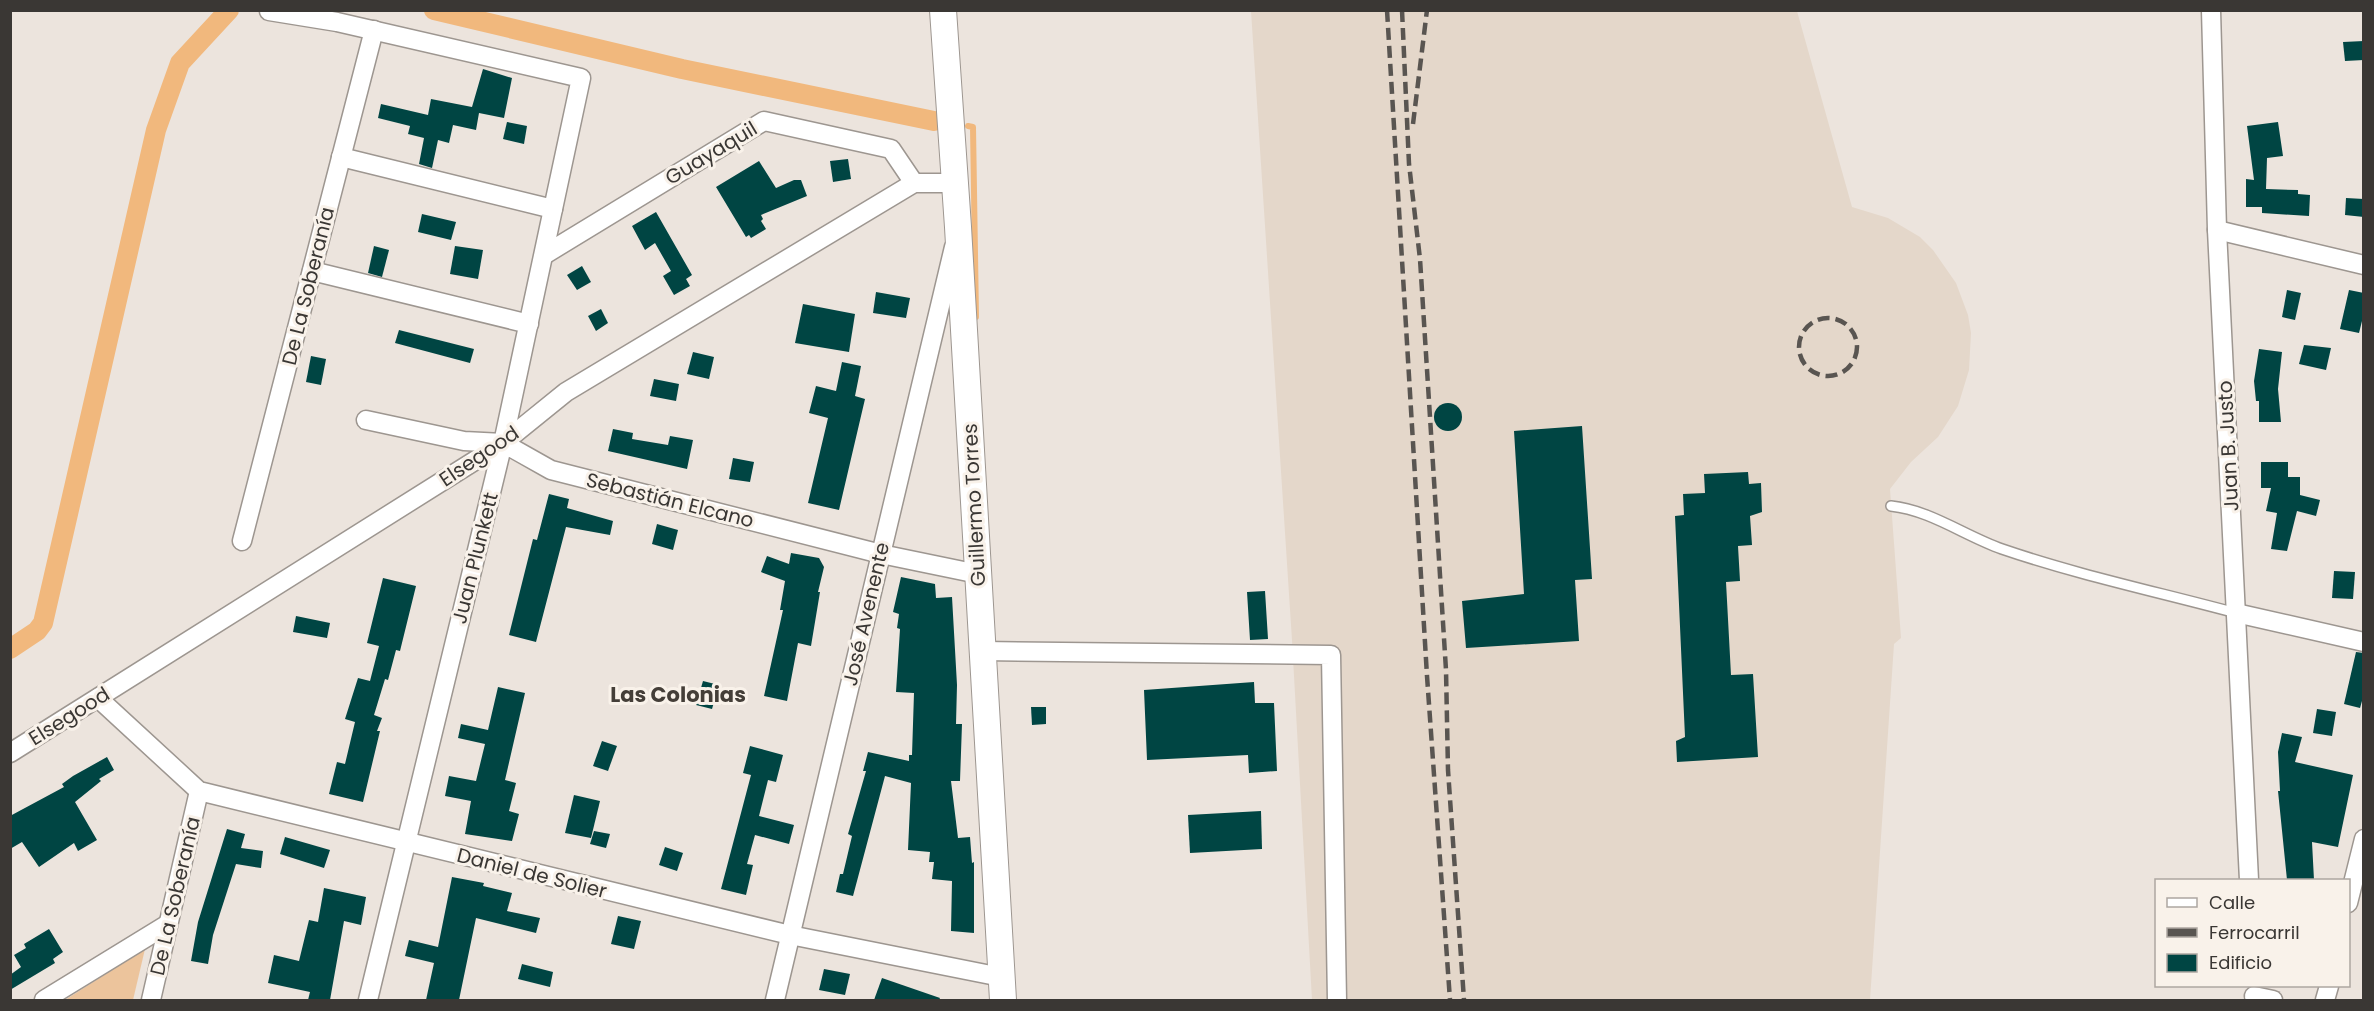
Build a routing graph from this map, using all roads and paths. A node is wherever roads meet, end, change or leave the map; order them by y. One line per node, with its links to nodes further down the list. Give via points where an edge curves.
1 (943, 10): 7 (main road, Guillermo Torres)
2 (2211, 10): 10 (street, Juan B. Justo)
3 (269, 11): 4 (street)
4 (374, 30): 5 (street, De La Soberanía); 8 (street, Juan Plunkett, via 581,78)
5 (341, 157): 8 (street); 13 (street, De La Soberanía)
6 (914, 183): 7 (street); 11 (street, Guayaquil, via 891,149 764,121); 16 (street, Elsegood, via 566,392)
7 (955, 183): 9 (main road, Guillermo Torres)
8 (553, 209): 11 (street, Juan Plunkett)
9 (958, 227): 19 (street, José Avenente); 20 (main road, Guillermo Torres)
10 (2217, 230): 12 (street); 21 (street, Juan B. Justo)
11 (544, 255): 14 (street, Juan Plunkett)
12 (2364, 265)
13 (312, 271): 14 (street); 18 (street, De La Soberanía)
14 (529, 324): 16 (street, Juan Plunkett)
15 (366, 420): 16 (street, Sebastián Elcano, via 464,441)
16 (503, 443): 19 (street, Sebastián Elcano, via 551,470); 24 (street, Elsegood); 28 (street, Juan Plunkett)
17 (1891, 506): 21 (lane, via 1921,513 2002,549)
18 (242, 541)
19 (880, 554): 20 (street, Sebastián Elcano); 32 (street, José Avenente)
20 (978, 574): 23 (main road, Guillermo Torres)
21 (2236, 613): 22 (street); 29 (street, Juan B. Justo)
22 (2364, 642)
23 (982, 651): 33 (main road, Guillermo Torres); 39 (street, via 1330,655)
24 (98, 698): 25 (street, Elsegood); 26 (street, Daniel de Solier)
25 (10, 753)
26 (199, 791): 28 (street, Daniel de Solier); 31 (street, De La Soberanía)
27 (2364, 839): 30 (street)
28 (406, 842): 32 (street, Daniel de Solier); 37 (street, Juan Plunkett)
29 (2249, 879)
30 (2350, 899)
31 (168, 924): 35 (street); 36 (street, De La Soberanía)
32 (790, 935): 33 (street, Daniel de Solier); 38 (street, José Avenente)
33 (1002, 989)
34 (2254, 994): 40 (street)
35 (44, 1000)
36 (151, 1000)
37 (368, 1000)
38 (775, 1000)
39 (1337, 1000)
40 (2273, 1000)

